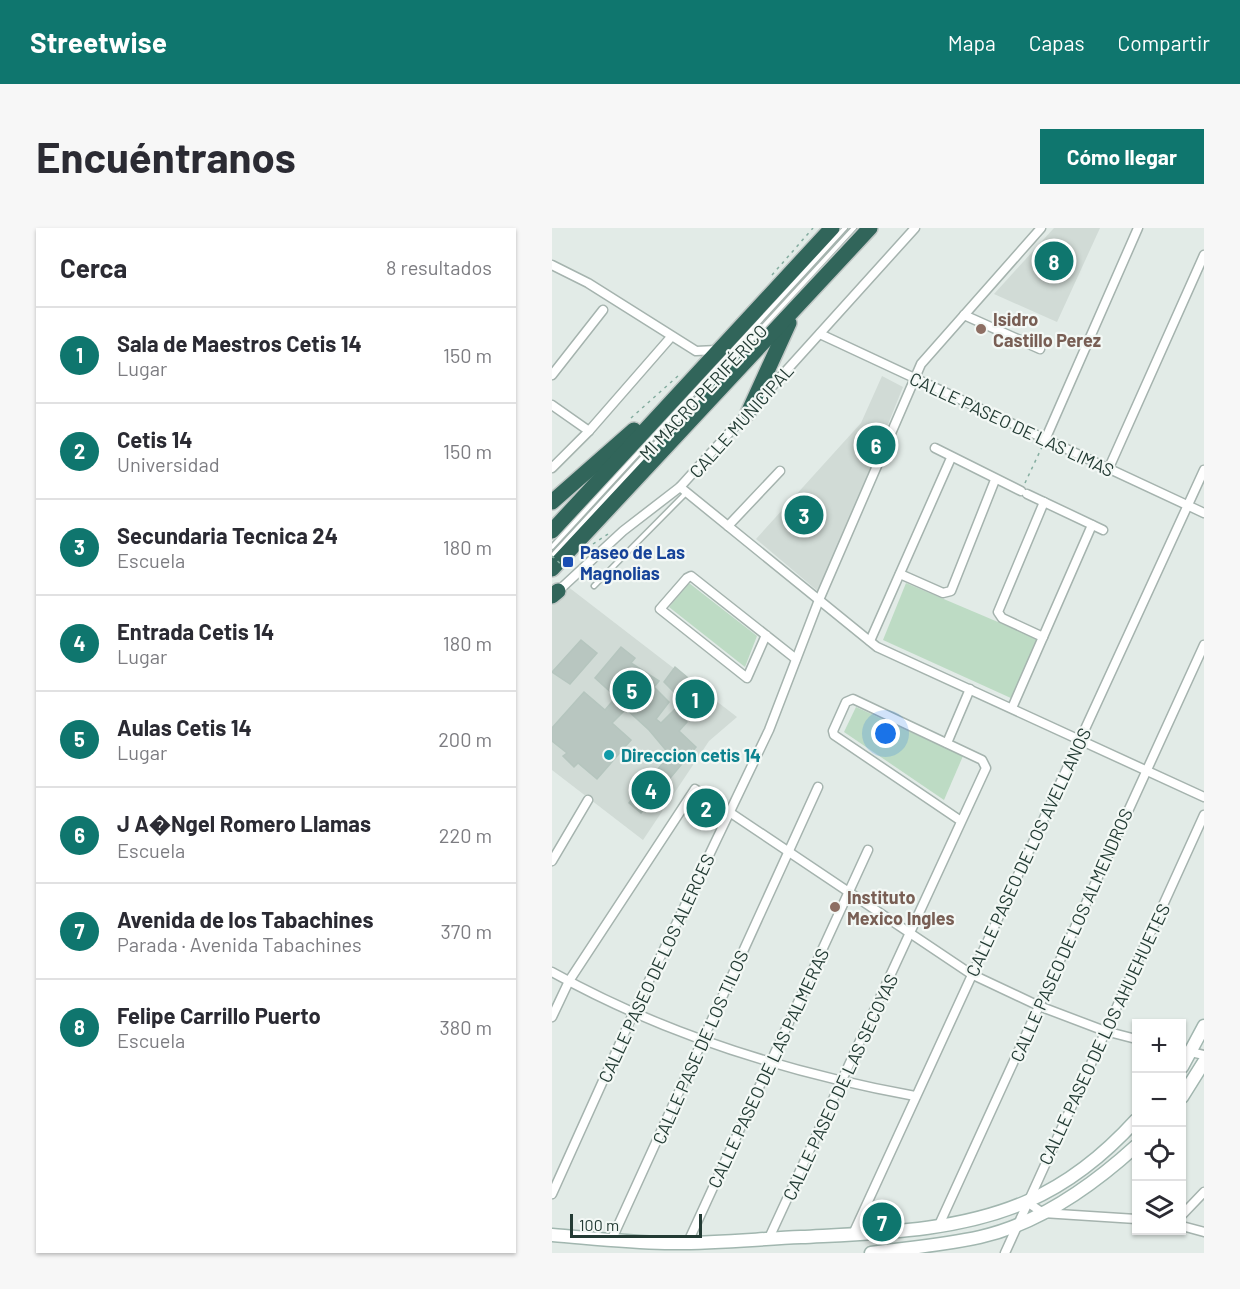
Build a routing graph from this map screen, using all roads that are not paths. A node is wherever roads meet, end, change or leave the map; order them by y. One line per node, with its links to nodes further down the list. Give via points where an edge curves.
1 (832, 228): 15 (highway)
2 (845, 228): 40 (lane, MI MACRO PERIFÉRICO)
3 (854, 228): 41 (lane, MI MACRO PERIFÉRICO)
4 (870, 228): 11 (highway)
5 (915, 228): 13 (street, CALLE MUNICIPAL)
6 (1041, 228): 12 (street, CALLE PASEO DE LOS ALERCES)
7 (1138, 228): 23 (street)
8 (1204, 255): 27 (street)
9 (552, 265): 14 (street, via 597,288)
10 (603, 310): 17 (street)
11 (793, 313): 21 (highway); 42 (highway)
12 (964, 315): 16 (street); 18 (street, CALLE PASEO DE LOS ALERCES, via 921,364)
13 (820, 334): 18 (street, CALLE PASEO DE LAS LIMAS); 21 (street, CALLE MUNICIPAL)
14 (671, 337): 15 (street, via 696,351); 22 (street)
15 (720, 349): 20 (highway)
16 (1040, 349)
17 (552, 375)
18 (915, 379): 23 (street, CALLE PASEO DE LAS LIMAS); 46 (street, CALLE PASEO DE LOS ALERCES)
19 (552, 405): 22 (street)
20 (666, 408): 32 (highway, via 646,419); 39 (highway)
21 (748, 413): 31 (street, CALLE MUNICIPAL)
22 (589, 431): 26 (street)
23 (1046, 440): 27 (street, CALLE PASEO DE LAS LIMAS)
24 (935, 448): 25 (street)
25 (951, 458): 30 (street); 43 (street)
26 (552, 468)
27 (1108, 470): 34 (street, CALLE PASEO DE LAS LIMAS)
28 (1204, 470): 34 (street, CALLE PASEO DE LOS AVELLANOS)
29 (780, 471): 37 (street)
30 (995, 480): 33 (street); 43 (street, via 951,591 943,593)
31 (683, 490): 37 (street); 44 (lane); 45 (street, CALLE MUNICIPAL, via 612,541)
32 (552, 502)
33 (1044, 502): 36 (street); 48 (street, via 998,612 1002,618)
34 (1187, 506): 35 (street, CALLE PASEO DE LAS LIMAS); 54 (street, CALLE PASEO DE LOS AVELLANOS)
35 (1204, 513)
36 (1092, 525): 38 (street); 48 (street)
37 (728, 526): 46 (street)
38 (1103, 530)
39 (552, 531)
40 (552, 547)
41 (552, 556)
42 (558, 568)
43 (900, 574): 49 (street)
44 (594, 586)
45 (554, 595)
46 (819, 600): 49 (street); 51 (street, CALLE PASEO DE LOS ALERCES)
47 (766, 634): 47 (street, via 692,576 660,609 747,678); 51 (street)
48 (1042, 637): 53 (street)
49 (870, 641): 52 (street)
50 (1204, 645): 56 (street, CALLE PASEO DE LOS ALMENDROS)
51 (796, 659): 60 (street, CALLE PASEO DE LOS ALERCES, via 769,730)
52 (970, 689): 53 (street); 55 (street)
53 (1011, 708): 54 (street)
54 (1080, 740): 56 (street); 69 (street, CALLE PASEO DE LOS AVELLANOS)
55 (947, 743): 62 (street, CALLE PASEO DE LAS SECOYAS, via 986,763); 62 (street, via 853,699 846,702 833,731 838,739)
56 (1146, 770): 58 (street); 71 (street, CALLE PASEO DE LOS ALMENDROS)
57 (818, 787): 64 (street, CALLE PASE DE LOS TILOS)
58 (1204, 797)
59 (588, 800): 65 (street)
60 (729, 814): 64 (street); 70 (street, via 695,789); 72 (street, CALLE PASEO DE LOS ALERCES)
61 (1204, 815): 75 (street, CALLE PASEO DE LOS AHUEHUETES)
62 (960, 820): 67 (street, CALLE PASEO DE LAS SECOYAS)
63 (868, 850): 66 (street, CALLE PASEO DE LAS PALMERAS)
64 (787, 852): 66 (street); 77 (street, CALLE PASE DE LOS TILOS)
65 (552, 861)
66 (848, 894): 67 (street); 80 (street, CALLE PASEO DE LAS PALMERAS)
67 (910, 935): 69 (street); 81 (street, CALLE PASEO DE LAS SECOYAS)
68 (552, 972): 70 (street)
69 (971, 974): 71 (street); 83 (street, CALLE PASEO DE LOS AVELLANOS)
70 (568, 981): 72 (street); 73 (street)
71 (1040, 1006): 75 (street); 93 (street, CALLE PASEO DE LOS ALMENDROS)
72 (634, 1012): 77 (street); 87 (street, CALLE PASEO DE LOS ALERCES)
73 (552, 1017)
74 (1204, 1026): 78 (street)
75 (1105, 1031): 76 (street); 88 (street, CALLE PASEO DE LOS AHUEHUETES)
76 (1132, 1038)
77 (703, 1041): 80 (street); 100 (street, CALLE PASE DE LOS TILOS)
78 (1192, 1053)
79 (1204, 1062): 82 (street)
80 (771, 1064): 81 (street); 101 (street, CALLE PASEO DE LAS PALMERAS)
81 (842, 1083): 83 (street); 99 (street, CALLE PASEO DE LAS SECOYAS)
82 (1186, 1091)
83 (915, 1096): 98 (street, CALLE PASEO DE LOS AVELLANOS)
84 (1132, 1125): 88 (street, via 1101,1154)
85 (1132, 1150): 90 (street)
86 (1204, 1192): 89 (street)
87 (552, 1194)
88 (1028, 1202): 90 (street); 92 (street, CALLE PASEO DE LOS AHUEHUETES); 93 (street)
89 (1186, 1211)
90 (1043, 1213): 91 (street); 92 (street)
91 (1132, 1219)
92 (1018, 1224): 104 (street); 108 (street, CALLE PASEO DE LOS AHUEHUETES)
93 (939, 1225): 95 (street)
94 (1186, 1227): 96 (street)
95 (894, 1232): 98 (street); 105 (street)
96 (1204, 1232)
97 (552, 1234): 100 (street)
98 (853, 1234): 99 (street)
99 (769, 1238): 101 (street)
100 (611, 1241): 103 (street)
101 (688, 1242): 102 (street)
102 (667, 1243): 103 (street); 106 (street)
103 (640, 1247)
104 (927, 1249): 105 (street)
105 (895, 1250): 107 (street)
106 (656, 1253)
107 (871, 1253)
108 (1005, 1253)

